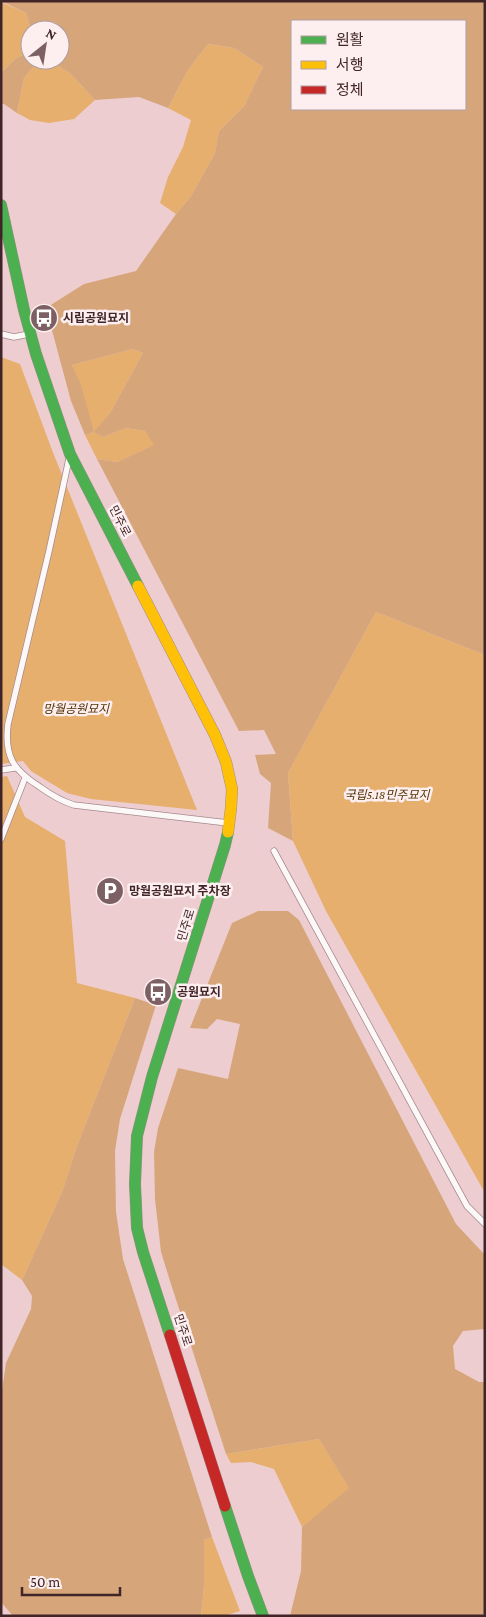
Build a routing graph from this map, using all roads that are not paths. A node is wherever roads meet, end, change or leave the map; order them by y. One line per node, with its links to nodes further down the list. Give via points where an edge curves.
1 (1, 205): 3 (main road, 민주로)
2 (1, 334): 3 (lane, via 14,337)
3 (31, 334): 4 (main road, 민주로)
4 (70, 454): 5 (lane, via 8,724 7,749); 8 (main road, 민주로, via 215,735 230,774)
5 (16, 768): 6 (lane); 7 (lane)
6 (1, 770)
7 (25, 778): 8 (lane, via 61,801 74,805); 9 (lane)
8 (230, 823): 12 (main road, 민주로, via 226,845 152,1077 137,1136 135,1184 137,1228 143,1252)
9 (1, 840)
10 (274, 851): 11 (lane, via 467,1206)
11 (485, 1224)
12 (263, 1616)

